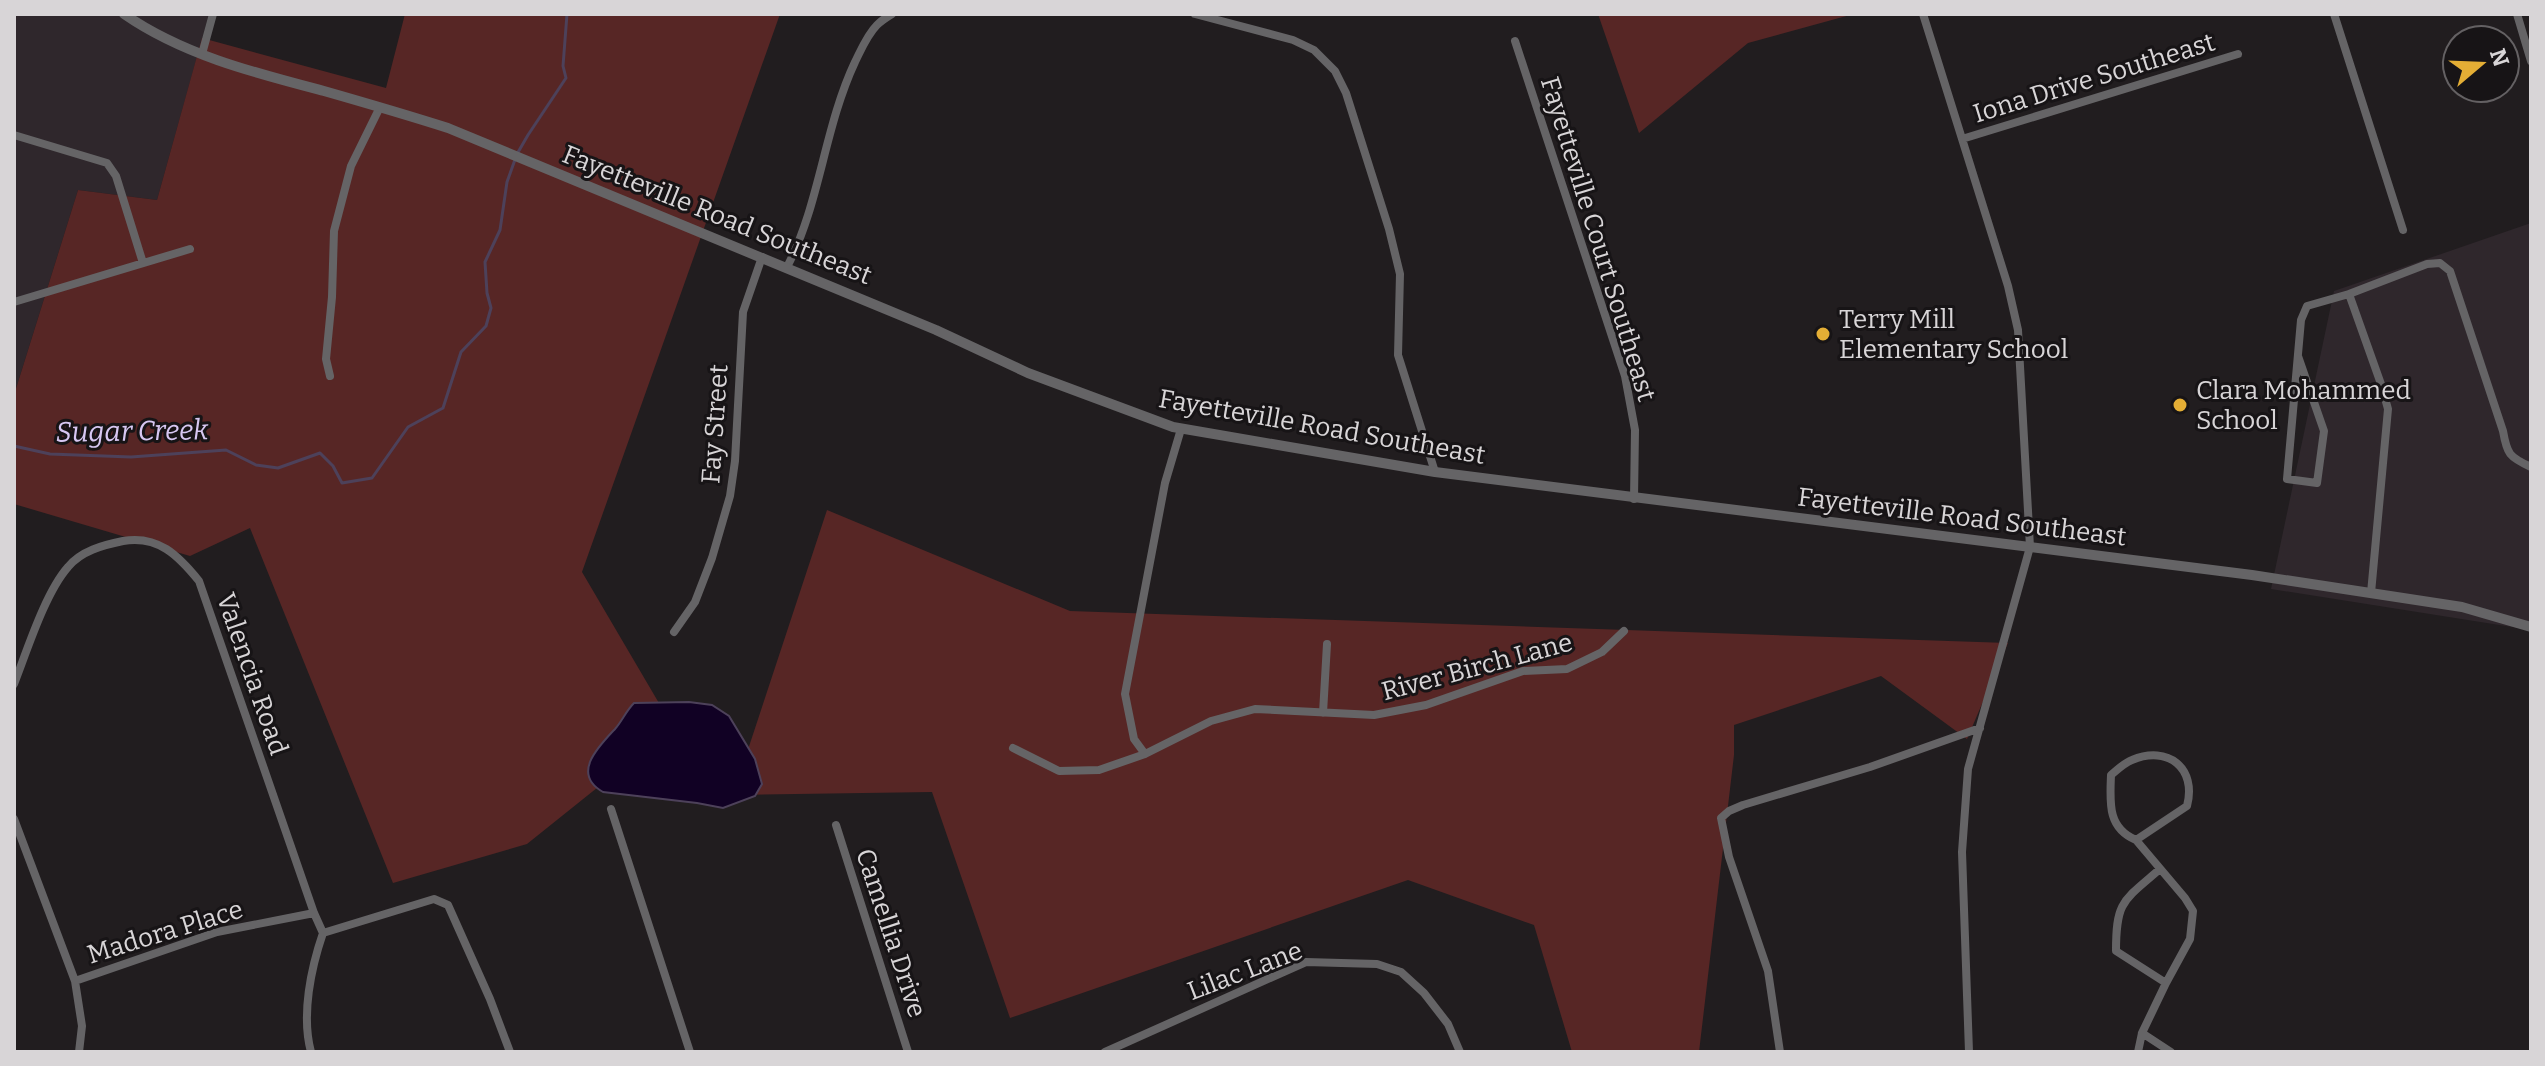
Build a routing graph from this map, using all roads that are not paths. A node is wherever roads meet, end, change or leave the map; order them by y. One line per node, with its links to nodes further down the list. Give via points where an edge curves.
1 (124, 14): 9 (street, Fayetteville Road Southeast)
2 (213, 14): 9 (street)
3 (892, 14): 19 (street, via 876,25 850,74 799,244)
4 (1195, 14): 26 (street, via 1293,40 1314,50 1335,71 1389,229 1400,274 1398,355)
5 (1923, 14): 14 (street)
6 (2334, 14): 15 (street)
7 (2517, 14): 11 (street)
8 (1515, 41): 27 (street, Fayetteville Court Southeast, via 1625,376 1635,430)
9 (202, 54): 12 (street, Fayetteville Road Southeast)
10 (2238, 54): 14 (street, Iona Drive Southeast)
11 (2531, 61)
12 (380, 107): 17 (street, Fayetteville Road Southeast, via 448,128); 23 (street, via 351,166 334,231 326,359)
13 (14, 135): 18 (street, via 107,163 116,176)
14 (1962, 139): 28 (street, via 2018,330)
15 (2403, 230)
16 (190, 249): 18 (street)
17 (762, 257): 19 (street, Fayetteville Road Southeast); 32 (street, Fay Street, via 741,325 730,496 695,602)
18 (143, 263): 21 (street)
19 (787, 267): 24 (street, Fayetteville Road Southeast, via 1028,373)
20 (2349, 294): 22 (street, via 2307,306); 25 (street, via 2427,264 2440,263 2450,271 2507,452); 29 (street, via 2388,409)
21 (14, 302)
22 (2298, 356): 22 (street, via 2287,479 2317,483 2324,431)
23 (330, 376)
24 (1181, 429): 26 (street, Fayetteville Road Southeast); 38 (street, via 1165,483 1125,694 1134,739)
25 (2531, 467)
26 (1435, 472): 27 (street, Fayetteville Road Southeast)
27 (1634, 499): 28 (street, Fayetteville Road Southeast)
28 (2030, 547): 29 (street, Fayetteville Road Southeast); 36 (street)
29 (2371, 593): 30 (street, Fayetteville Road Southeast, via 2462,607)
30 (2531, 627)
31 (1624, 631): 35 (street, River Birch Lane, via 1602,652 1567,669 1523,671 1426,705 1374,715)
32 (674, 632)
33 (1327, 644): 35 (street)
34 (14, 684): 44 (street, Valencia Road, via 51,596 80,556 109,544 145,540 162,544 182,559 199,581)
35 (1323, 713): 38 (street, River Birch Lane, via 1255,709 1211,721)
36 (1980, 728): 57 (street, via 1743,805 1721,818 1768,971); 58 (street, via 1968,769 1962,852)
37 (1013, 748): 38 (street, River Birch Lane, via 1059,771 1099,770)
38 (1145, 754)
39 (611, 809): 53 (street)
40 (14, 819): 46 (street)
41 (836, 825): 54 (street, Camellia Drive)
42 (2136, 840): 42 (street, via 2187,806 2187,771 2173,759 2148,756 2111,775 2112,818); 43 (street)
43 (2160, 869): 47 (street, via 2193,911 2190,939); 47 (street, via 2120,907 2116,951)
44 (314, 913): 45 (street, Valencia Road); 46 (street, Madora Place, via 217,932)
45 (323, 933): 51 (street, via 307,1017); 52 (street, via 434,899 448,905)
46 (75, 981): 50 (street, via 82,1026)
47 (2166, 983): 48 (street)
48 (2142, 1033): 59 (street); 60 (street)
49 (1127, 1048): 55 (street, Lilac Lane); 56 (street, Lilac Lane, via 1306,962 1377,964 1401,972 1448,1024)
50 (79, 1052)
51 (311, 1052)
52 (510, 1052)
53 (690, 1052)
54 (908, 1052)
55 (1105, 1052)
56 (1460, 1052)
57 (1780, 1052)
58 (1969, 1052)
59 (2138, 1052)
60 (2171, 1052)

